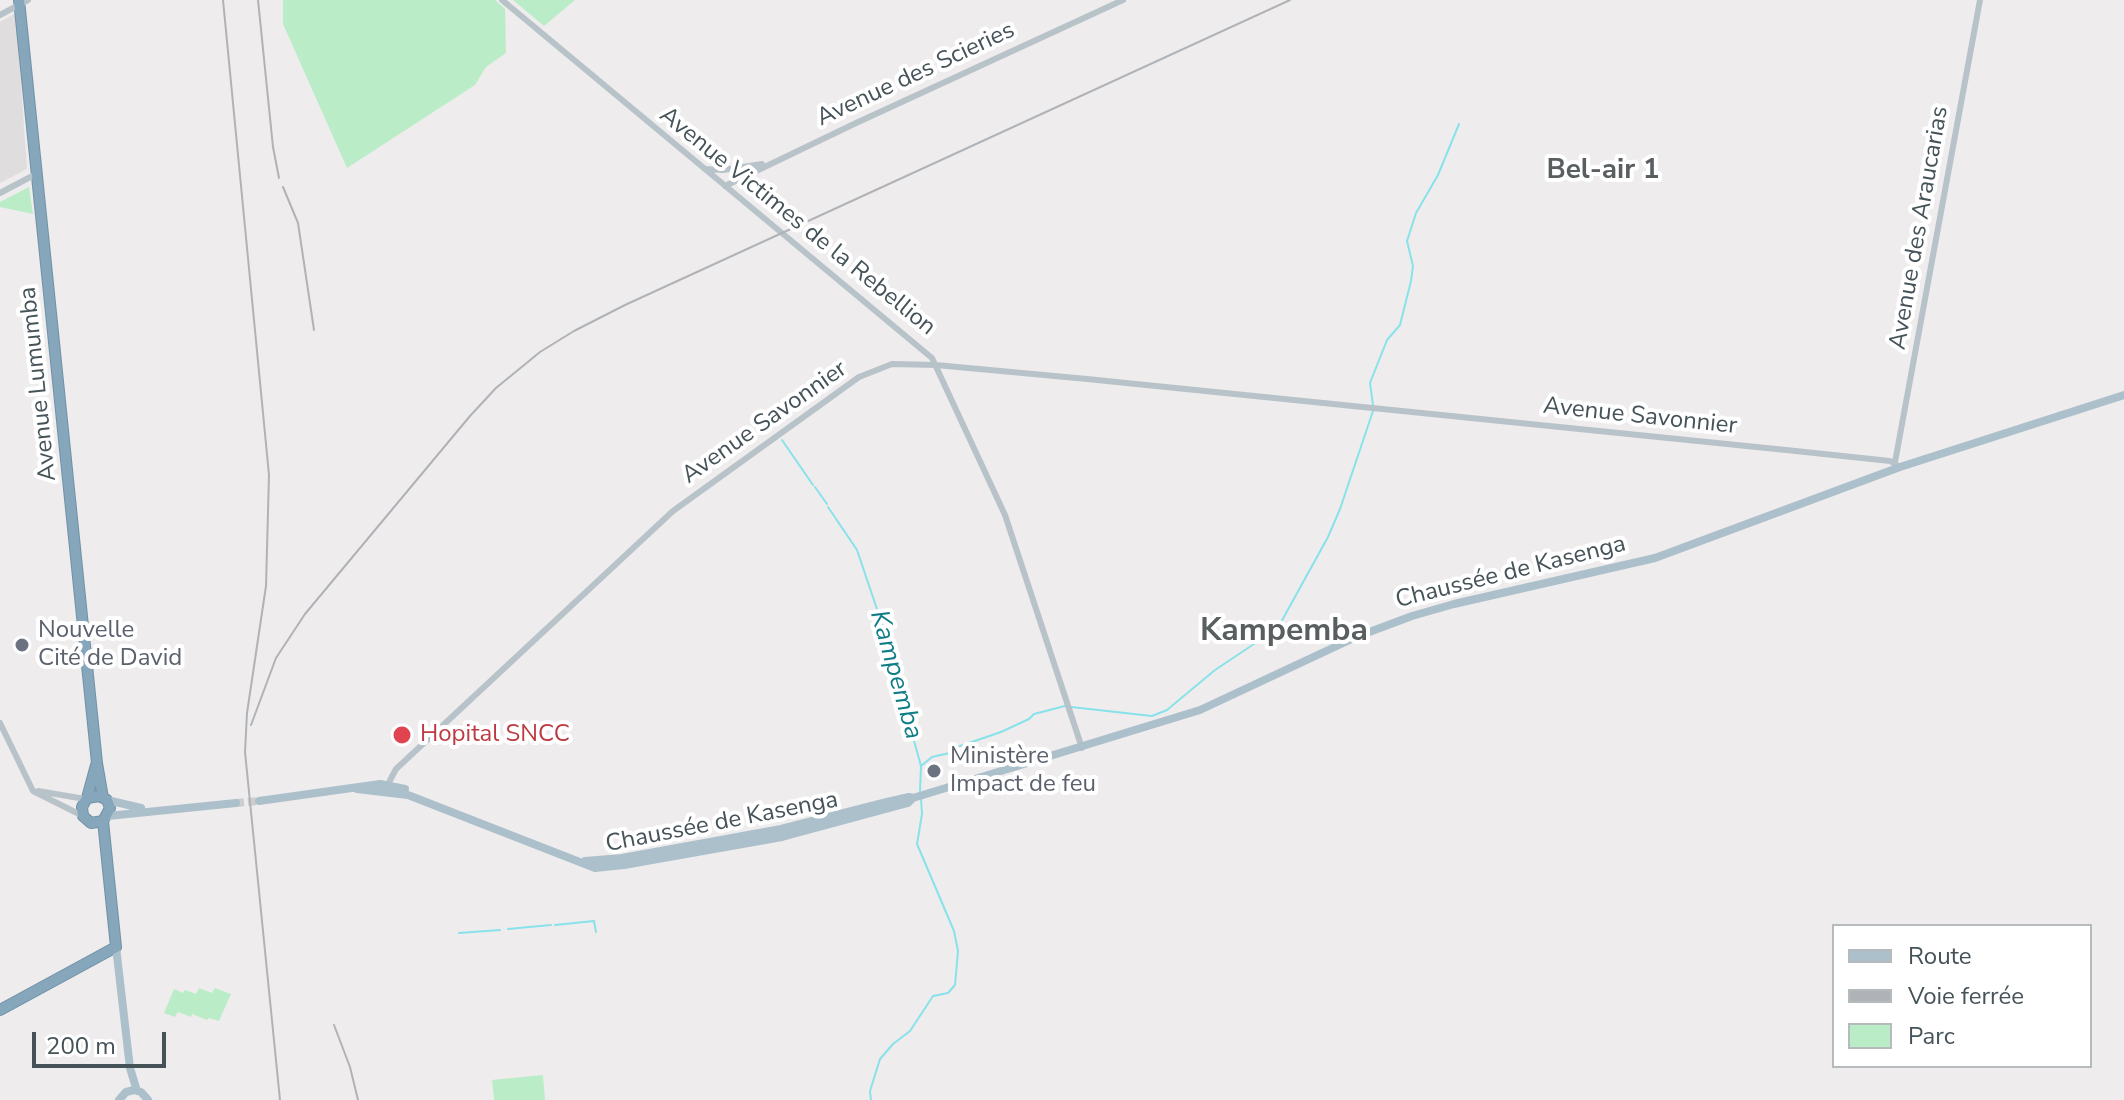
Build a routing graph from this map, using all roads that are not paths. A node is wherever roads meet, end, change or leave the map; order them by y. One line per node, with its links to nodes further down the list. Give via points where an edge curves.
1 (502, 0): 7 (street, Avenue Victimes de la Rebellion)
2 (1123, 0): 6 (street, Avenue des Scieries)
3 (1980, 0): 13 (street, Avenue des Araucarias)
4 (22, 1): 5 (street); 8 (highway, Avenue Lumumba)
5 (0, 15)
6 (773, 161): 7 (street); 9 (street, Avenue des Scieries)
7 (703, 168): 9 (street, Avenue Victimes de la Rebellion)
8 (38, 173): 10 (street); 16 (highway, Avenue Lumumba)
9 (725, 186): 11 (street, Avenue Victimes de la Rebellion)
10 (0, 193)
11 (936, 365): 13 (street, Avenue Savonnier); 15 (street, Avenue Victimes de la Rebellion, via 1005,515); 17 (street, Avenue Savonnier, via 892,364 867,373 673,511 396,769)
12 (2124, 395): 13 (main road, Chaussée de Kasenga)
13 (1898, 464): 15 (main road, Chaussée de Kasenga, via 1655,558 1412,616 1200,710)
14 (0, 723): 18 (street)
15 (1082, 748): 17 (main road, Chaussée de Kasenga, via 908,803 595,868)
16 (97, 763): 19 (highway, Avenue Lumumba); 20 (highway, Avenue Lumumba)
17 (386, 787): 21 (main road, Chaussée de Kasenga)
18 (33, 791): 19 (street); 24 (street)
19 (86, 799): 20 (highway); 24 (highway, Avenue Lumumba)
20 (105, 799): 23 (main road); 25 (highway, Avenue Lumumba, via 110,808)
21 (259, 801)
22 (236, 803): 23 (main road)
23 (150, 810): 25 (main road)
24 (84, 818): 25 (highway, via 94,823); 26 (highway, Avenue Lumumba)
25 (106, 819): 26 (highway, Avenue Lumumba)
26 (105, 850): 27 (highway, Avenue Lumumba)
27 (116, 947): 28 (highway); 29 (main road, Avenue Lumumba)
28 (0, 1010)
29 (130, 1068): 30 (main road, Avenue Lumumba); 31 (main road)
30 (137, 1091): 31 (main road); 32 (main road)
31 (122, 1096)
32 (148, 1100)

